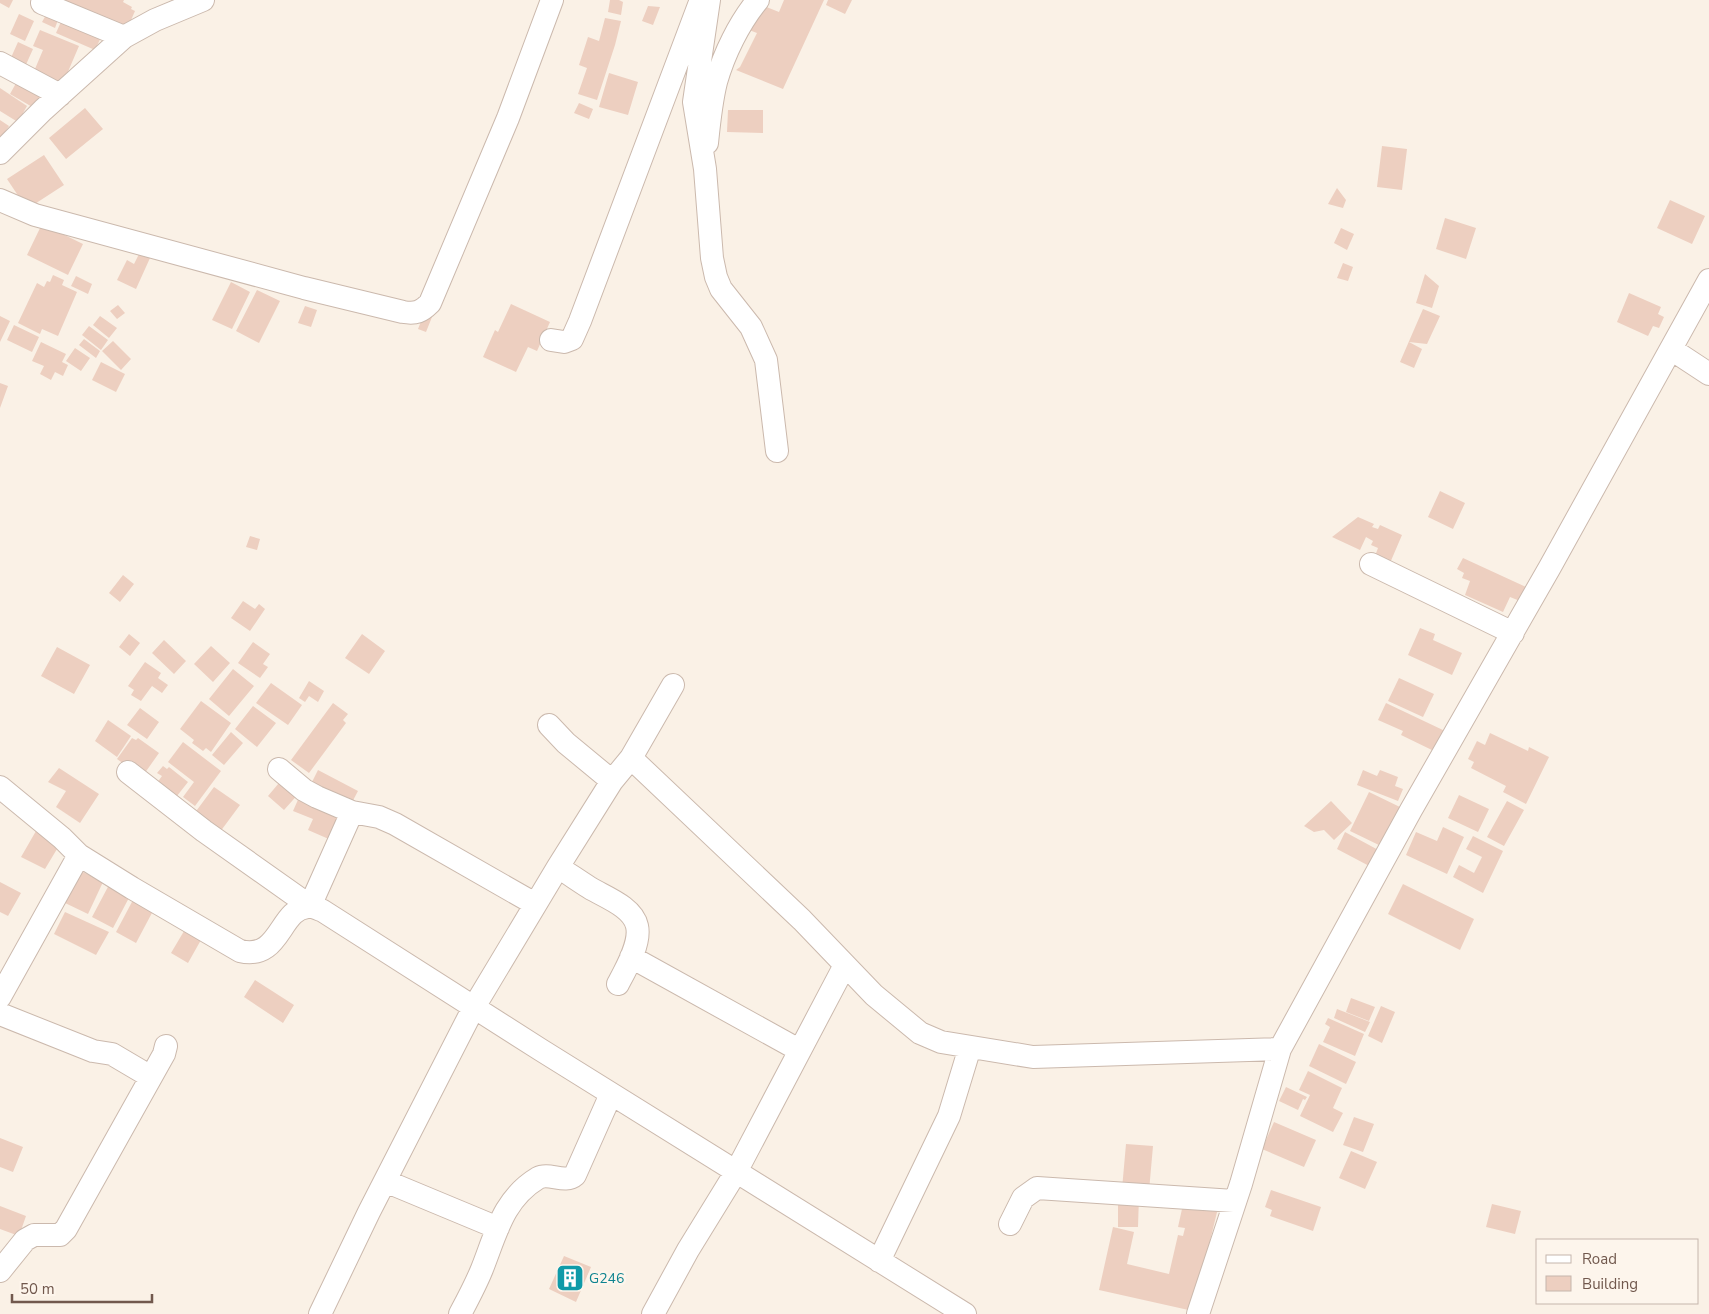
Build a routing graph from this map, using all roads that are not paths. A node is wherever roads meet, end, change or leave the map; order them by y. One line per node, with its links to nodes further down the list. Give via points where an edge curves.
1 (43, 0): 7 (street, via 42,3)
2 (203, 0): 7 (street)
3 (552, 0): 12 (street, via 508,118 430,303 421,312 412,314 304,288 35,215)
4 (701, 0): 14 (street, via 580,322 572,339 564,342)
5 (709, 0): 11 (street, via 694,102)
6 (758, 0): 11 (street, via 742,23 716,83)
7 (124, 37): 9 (street)
8 (0, 64): 9 (street)
9 (60, 95): 10 (street)
10 (0, 153)
11 (705, 169): 17 (street, via 716,277 751,327 766,360)
12 (0, 200)
13 (1705, 295): 15 (street)
14 (552, 340)
15 (1671, 349): 16 (street); 19 (street)
16 (1708, 373)
17 (777, 451)
18 (1370, 564): 19 (street)
19 (1513, 633): 40 (street)
20 (674, 685): 22 (street)
21 (549, 725): 25 (street)
22 (631, 758): 25 (street); 33 (street)
23 (279, 769): 27 (street, via 304,790)
24 (128, 772): 31 (street)
25 (612, 781): 29 (street)
26 (1, 789): 28 (street)
27 (352, 812): 30 (street, via 395,824); 31 (street)
28 (79, 855): 31 (street, via 240,951 259,951 270,944 300,908); 35 (street)
29 (558, 867): 30 (street); 32 (street, via 634,918 638,928)
30 (535, 904): 36 (street)
31 (310, 906): 36 (street, via 323,911)
32 (632, 957): 34 (street); 41 (street)
33 (845, 965): 39 (street, via 874,995 920,1033 941,1042); 41 (street)
34 (618, 984)
35 (0, 997)
36 (474, 1007): 43 (street); 45 (street)
37 (0, 1014): 42 (street, via 93,1051 112,1054)
38 (166, 1046): 42 (street)
39 (970, 1047): 40 (street, via 1033,1057); 49 (street, via 949,1116)
40 (1280, 1049): 46 (street)
41 (799, 1050): 44 (street)
42 (151, 1077): 50 (street, via 66,1229 60,1235 34,1235 24,1240)
43 (611, 1094): 44 (street); 48 (street, via 575,1176 567,1179 539,1178 511,1201)
44 (736, 1172): 49 (street); 53 (street)
45 (385, 1181): 48 (street); 51 (street)
46 (1234, 1201): 47 (street, via 1037,1188 1023,1198); 55 (street)
47 (1010, 1224)
48 (498, 1228): 52 (street, via 482,1271)
49 (879, 1261): 54 (street)
50 (0, 1271)
51 (320, 1314)
52 (460, 1314)
53 (653, 1314)
54 (965, 1314)
55 (1198, 1314)

